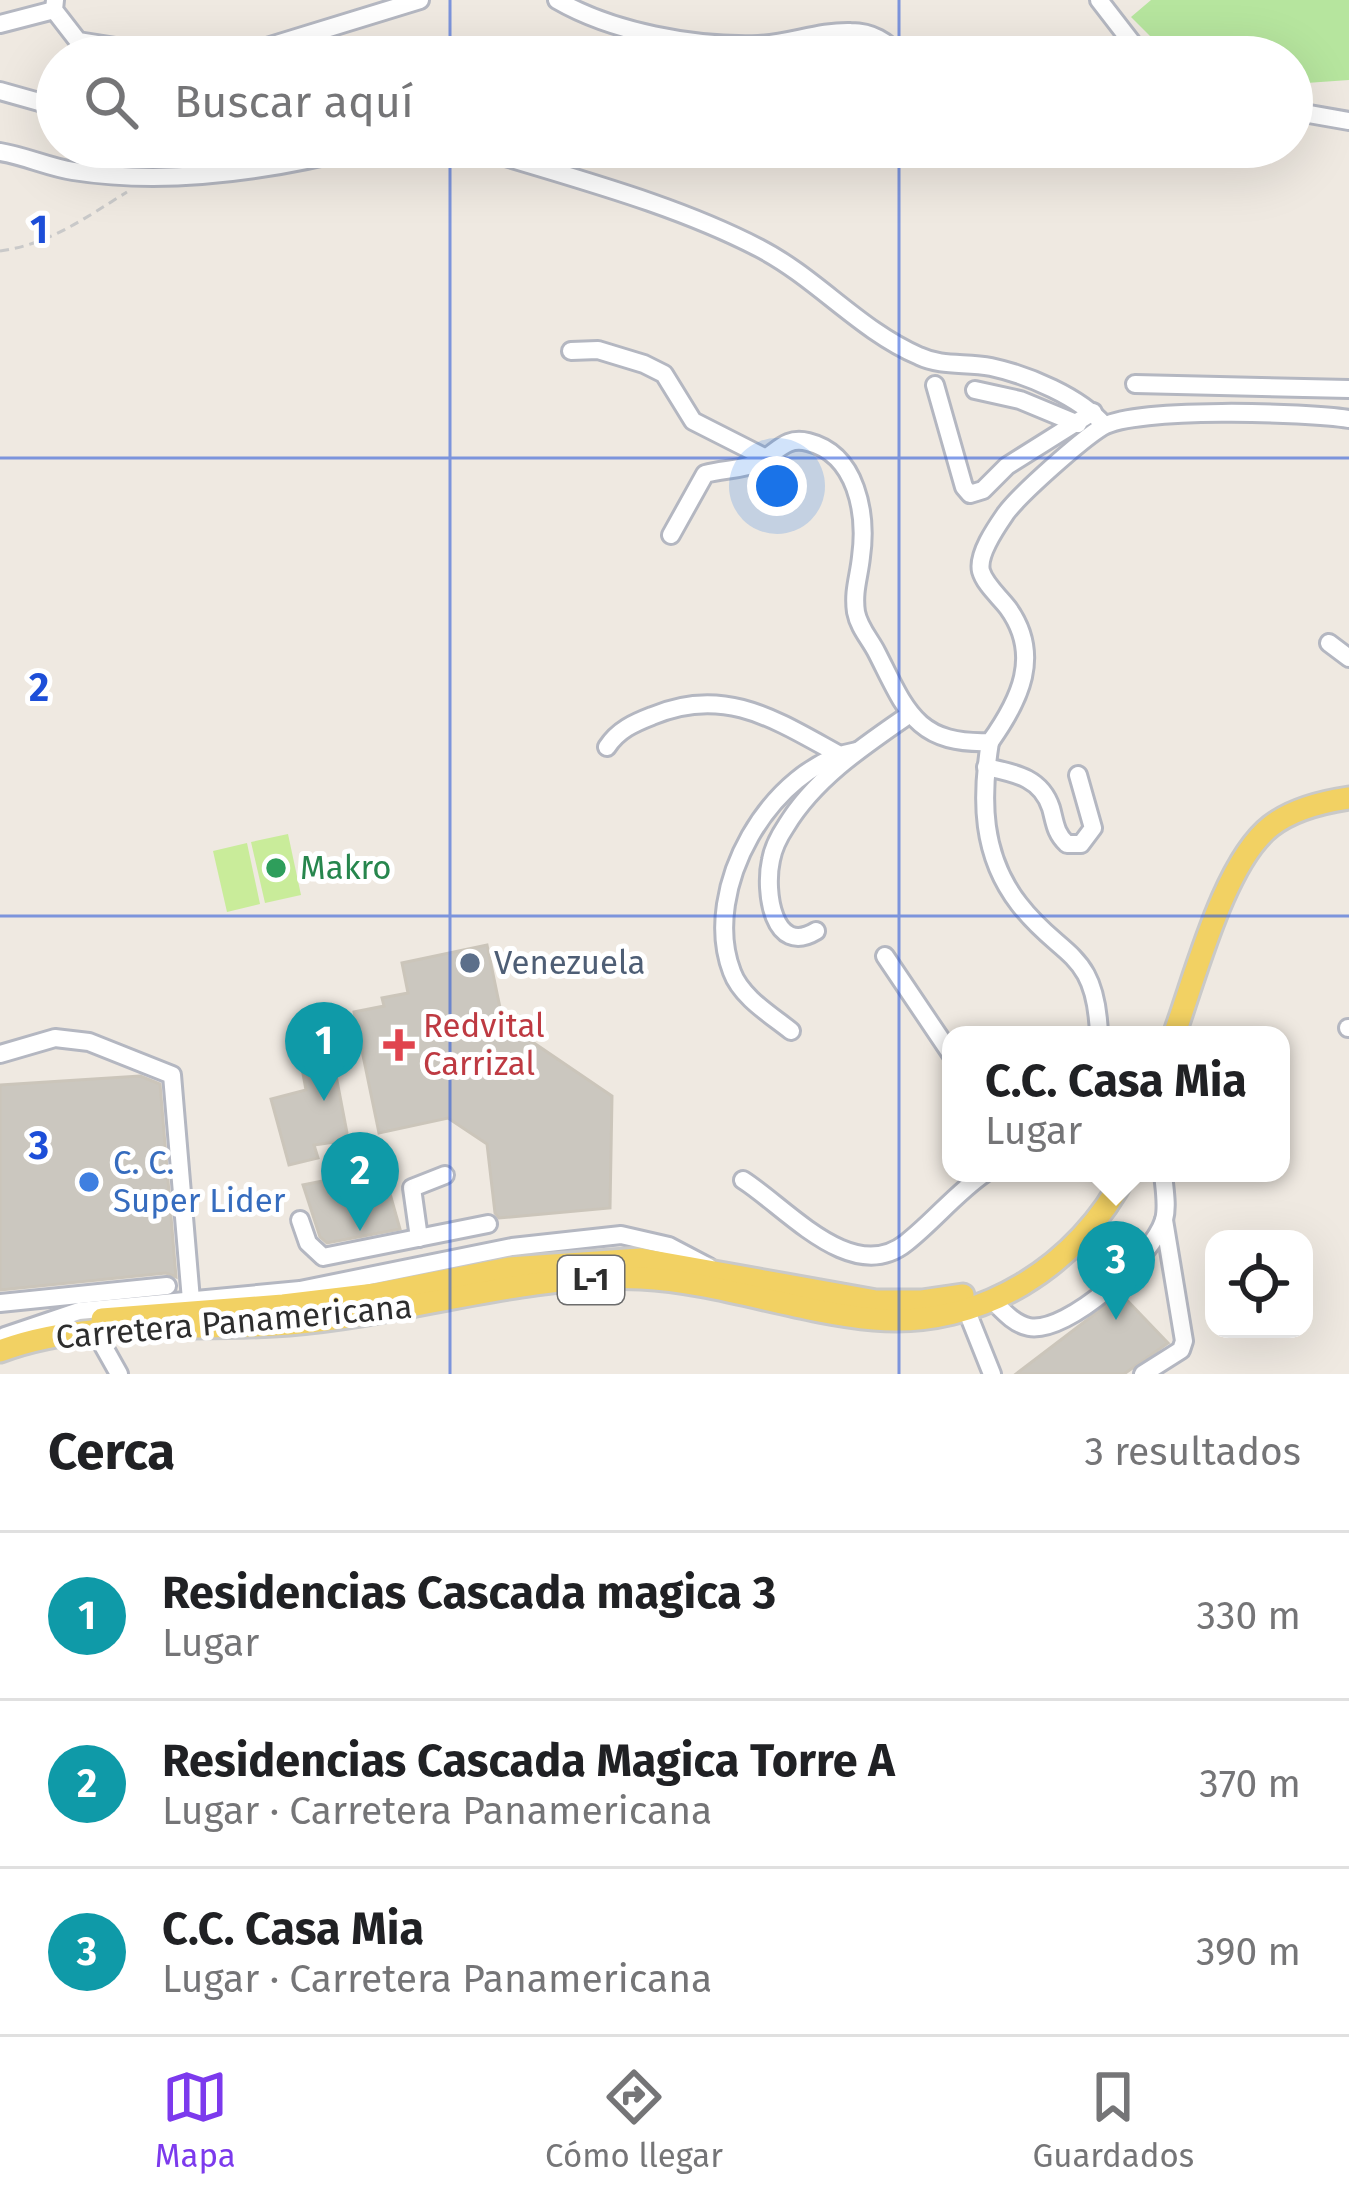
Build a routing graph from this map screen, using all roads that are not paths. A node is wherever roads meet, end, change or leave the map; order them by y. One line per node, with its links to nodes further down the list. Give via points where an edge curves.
1 (420, 0): 7 (street)
2 (556, 0): 8 (street)
3 (1099, 0): 11 (street)
4 (55, 5): 5 (street); 6 (street)
5 (0, 24)
6 (75, 36)
7 (302, 36)
8 (674, 36)
9 (801, 36): 10 (street)
10 (874, 36)
11 (1127, 36)
12 (0, 92): 13 (street)
13 (36, 101)
14 (1313, 115): 15 (street)
15 (1349, 121)
16 (0, 152): 17 (street)
17 (36, 161)
18 (61, 168): 19 (street)
19 (270, 168)
20 (538, 168): 26 (street, via 680,214 776,258 914,355 992,367)
21 (571, 351): 29 (street, via 598,350 664,374 693,422)
22 (1135, 384): 24 (street)
23 (935, 385): 28 (street, via 970,494)
24 (1349, 389)
25 (975, 390): 28 (street)
26 (1099, 418): 27 (street); 28 (street); 34 (street, via 1021,494 982,557 981,572 1021,627 1027,658 1018,697)
27 (1349, 419)
28 (1078, 424)
29 (766, 458): 30 (street, via 705,474); 33 (street, via 788,441 806,441 849,470 861,521 856,611)
30 (671, 535)
31 (1329, 643): 32 (street)
32 (1349, 658)
33 (910, 714): 34 (street, via 939,734); 36 (street)
34 (990, 742): 38 (street)
35 (607, 748): 37 (street, via 615,734 670,708 738,705)
36 (857, 751): 37 (street); 42 (street, via 809,794 770,861 780,931 804,938)
37 (838, 754): 47 (street, via 753,826 729,894 733,977)
38 (986, 767): 39 (street, via 1034,783 1067,844 1081,844 1093,828); 44 (street, via 983,808 1002,879 1071,951 1090,981)
39 (1078, 775)
40 (1349, 799): 45 (main road, via 1288,815 1256,841 1231,879)
41 (1349, 810): 46 (main road, via 1294,827 1262,855 1242,884)
42 (816, 931)
43 (885, 956): 48 (street)
44 (1098, 1026)
45 (1177, 1026)
46 (1190, 1026)
47 (791, 1031)
48 (942, 1041)
49 (0, 1054): 62 (street, via 55,1038 89,1042 172,1075)
50 (445, 1175): 59 (street, via 412,1188)
51 (743, 1180): 52 (street, via 811,1234 870,1257 905,1244)
52 (975, 1182)
53 (1105, 1182): 60 (main road, Carretera Panamericana / L-1, via 1058,1243 976,1293 876,1300)
54 (1120, 1182): 63 (main road, Carretera Panamericana / L-1, via 1081,1240)
55 (1163, 1182): 57 (street)
56 (300, 1220): 59 (street, via 323,1257)
57 (1164, 1220): 63 (street, via 1132,1267 1045,1327 1026,1327); 70 (street, via 1184,1341)
58 (488, 1224): 59 (street)
59 (419, 1238)
60 (721, 1273): 62 (street, L-1, via 668,1246 621,1235); 67 (main road, Carretera Panamericana / L-1, via 640,1259 576,1261 375,1294 54,1324)
61 (167, 1286): 64 (street)
62 (191, 1300): 67 (street, L-1, via 80,1311)
63 (992, 1300): 65 (main road, Carretera Panamericana / L-1)
64 (0, 1304)
65 (966, 1309): 66 (main road, Carretera Panamericana / L-1, via 876,1319 643,1278 516,1288 289,1324); 69 (street)
66 (96, 1333): 67 (main road, Carretera Panamericana / L-1); 68 (street)
67 (2, 1342)
68 (119, 1374)
69 (992, 1374)
70 (1143, 1374)

